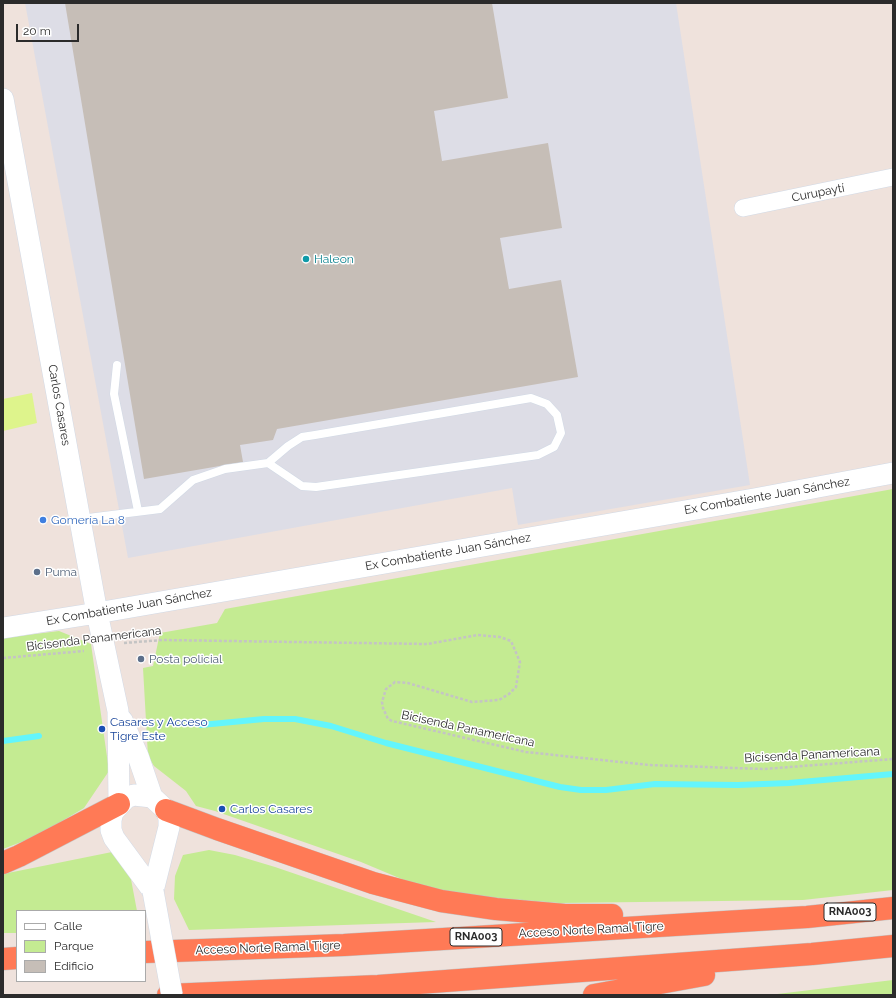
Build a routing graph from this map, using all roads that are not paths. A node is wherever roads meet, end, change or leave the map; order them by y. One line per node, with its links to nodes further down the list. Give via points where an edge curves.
1 (3, 98): 8 (street, Carlos Casares)
2 (893, 177): 3 (street, Curupaytí)
3 (743, 208)
4 (117, 365): 7 (lane, via 114,394)
5 (268, 463): 5 (lane, via 302,486 316,487 538,455 554,447 561,433 557,415 547,404 531,398 302,437); 7 (lane, via 225,470 193,480 160,509)
6 (893, 473): 9 (street, Ex Combatiente Juan Sánchez)
7 (138, 511): 8 (lane)
8 (80, 519): 9 (street, Carlos Casares)
9 (98, 613): 10 (street, Ex Combatiente Juan Sánchez); 11 (street, Carlos Casares)
10 (3, 628)
11 (118, 711): 12 (street, Carlos Casares); 13 (street, Carlos Casares)
12 (119, 804): 13 (street, via 134,795); 14 (highway); 15 (street, Carlos Casares, via 111,820 114,838)
13 (159, 804): 15 (street, Carlos Casares, via 169,818 169,827); 17 (highway, via 217,829 373,883 441,901 565,915)
14 (3, 862)
15 (153, 891): 24 (street, Carlos Casares, bridge)
16 (893, 908): 17 (highway, Acceso Norte Ramal Tigre / RNA003)
17 (807, 916): 19 (highway, Acceso Norte Ramal Tigre / RNA003, via 344,945)
18 (893, 946): 20 (highway)
19 (146, 952)
20 (812, 954): 23 (highway, via 378,986); 25 (highway)
21 (16, 958): 22 (highway)
22 (3, 959)
23 (168, 995)
24 (172, 995)
25 (594, 995)

